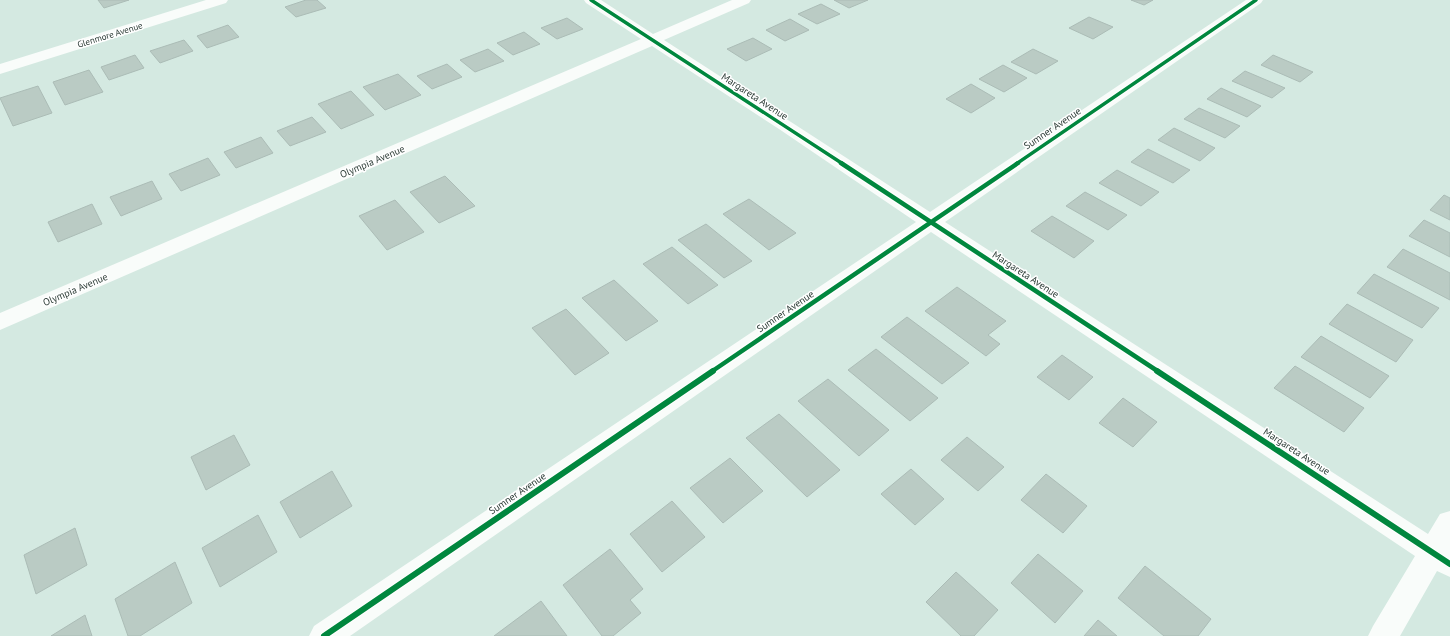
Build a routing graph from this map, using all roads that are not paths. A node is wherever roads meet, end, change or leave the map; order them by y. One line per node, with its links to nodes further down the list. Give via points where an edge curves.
1 (221, 0): 6 (street, Glenmore Avenue)
2 (591, 0): 5 (street, Margareta Avenue)
3 (744, 0): 5 (street, Olympia Avenue)
4 (1256, 0): 7 (street, Sumner Avenue)
5 (652, 40): 7 (street, Margareta Avenue); 8 (street, Olympia Avenue)
6 (0, 69)
7 (930, 222): 10 (street, Margareta Avenue); 11 (street, Sumner Avenue)
8 (0, 322)
9 (1450, 523): 10 (street)
10 (1441, 558): 12 (street)
11 (324, 636)
12 (1383, 636)

